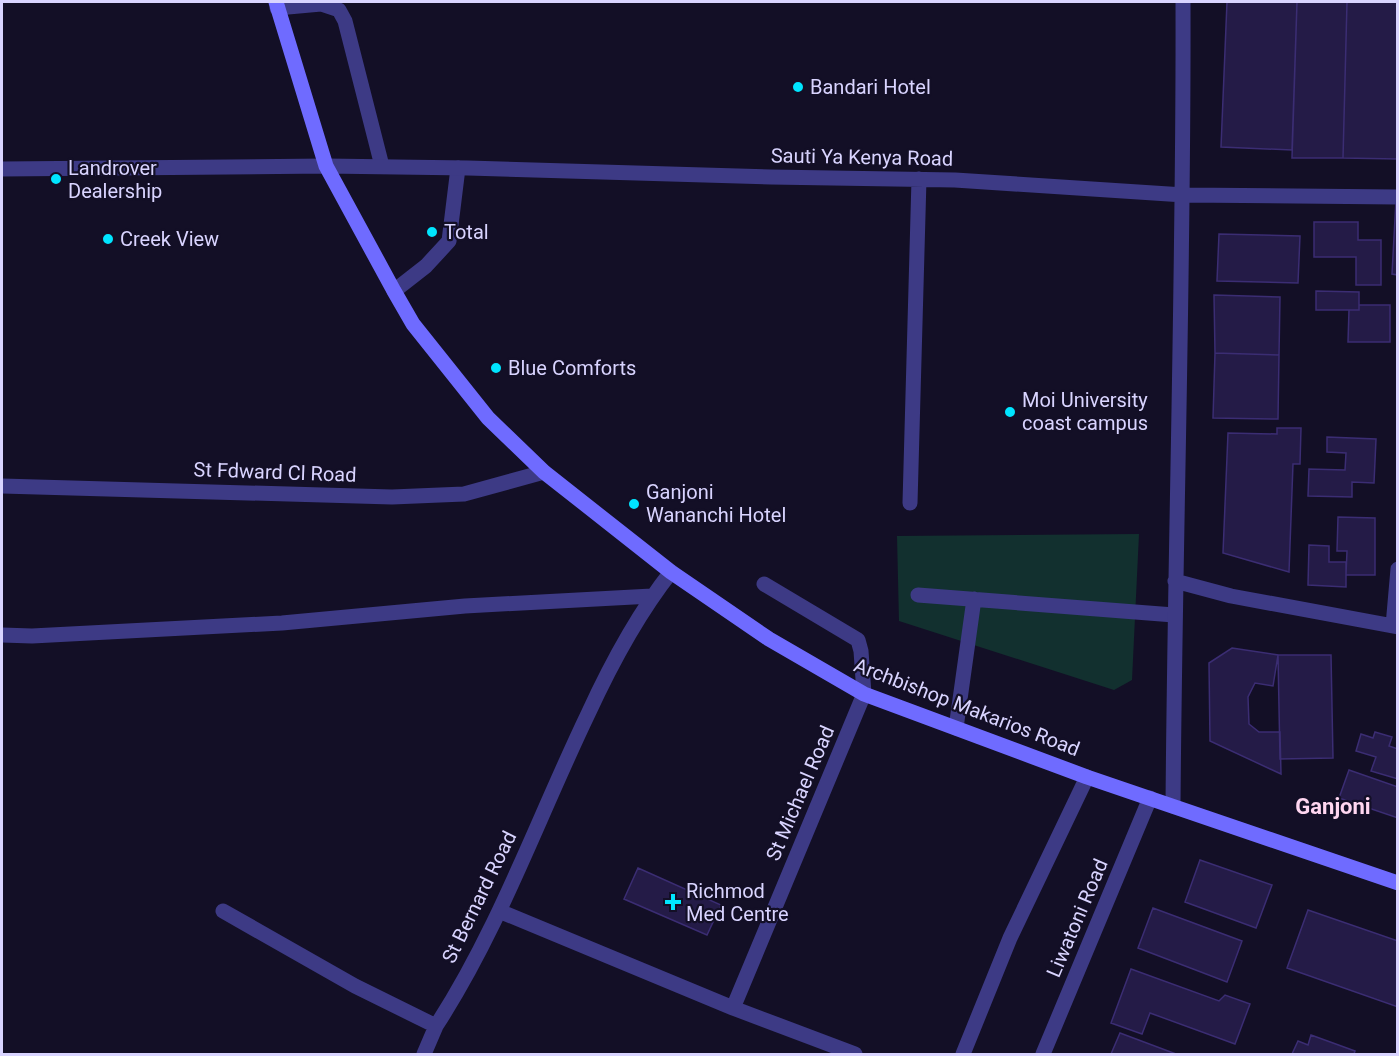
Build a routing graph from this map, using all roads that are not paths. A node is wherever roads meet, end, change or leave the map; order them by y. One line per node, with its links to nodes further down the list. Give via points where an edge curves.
1 (1183, 2): 8 (street)
2 (277, 5): 3 (street, Archbishop Makarios Road); 4 (street, via 321,4 339,10)
3 (326, 166): 4 (street, Sauti Ya Kenya Road); 6 (street, Sauti Ya Kenya Road); 10 (street, Archbishop Makarios Road)
4 (382, 166): 5 (street, Sauti Ya Kenya Road)
5 (458, 168): 7 (street, Sauti Ya Kenya Road); 10 (street, via 448,241 426,266)
6 (2, 169)
7 (919, 179): 8 (street, Sauti Ya Kenya Road); 13 (street)
8 (1184, 195): 9 (street, Sauti Ya Kenya Road); 16 (street)
9 (1398, 197)
10 (394, 291): 11 (street, Archbishop Makarios Road, via 413,324 488,418)
11 (544, 472): 12 (street, St Fdward Cl Road, via 464,494 402,497); 15 (street, Archbishop Makarios Road)
12 (2, 486)
13 (910, 503)
14 (1398, 568): 22 (street)
15 (671, 572): 19 (street, St Bernard Road); 24 (street, Archbishop Makarios Road, via 769,639)
16 (1175, 581): 21 (street); 22 (street, via 1231,596)
17 (764, 584): 24 (street, via 858,640)
18 (918, 595): 20 (street)
19 (652, 596): 23 (street, via 465,606 282,624); 31 (street, St Bernard Road, via 603,682)
20 (974, 599): 21 (street); 25 (street)
21 (1174, 615): 28 (street)
22 (1395, 626)
23 (2, 635)
24 (864, 694): 25 (street, Archbishop Makarios Road); 32 (street, St Michael Road)
25 (956, 728): 26 (street, Archbishop Makarios Road)
26 (1087, 777): 27 (street, Archbishop Makarios Road); 36 (street, via 1010,938)
27 (1150, 798): 28 (street, Archbishop Makarios Road); 37 (street, Liwatoni Road)
28 (1173, 806): 29 (street, Archbishop Makarios Road)
29 (1398, 883)
30 (223, 911): 33 (street, via 355,986)
31 (499, 911): 32 (street); 33 (street, St Bernard Road)
32 (733, 1008): 35 (street)
33 (436, 1026): 34 (street, St Bernard Road)
34 (424, 1054)
35 (855, 1054)
36 (963, 1054)
37 (1043, 1054)

